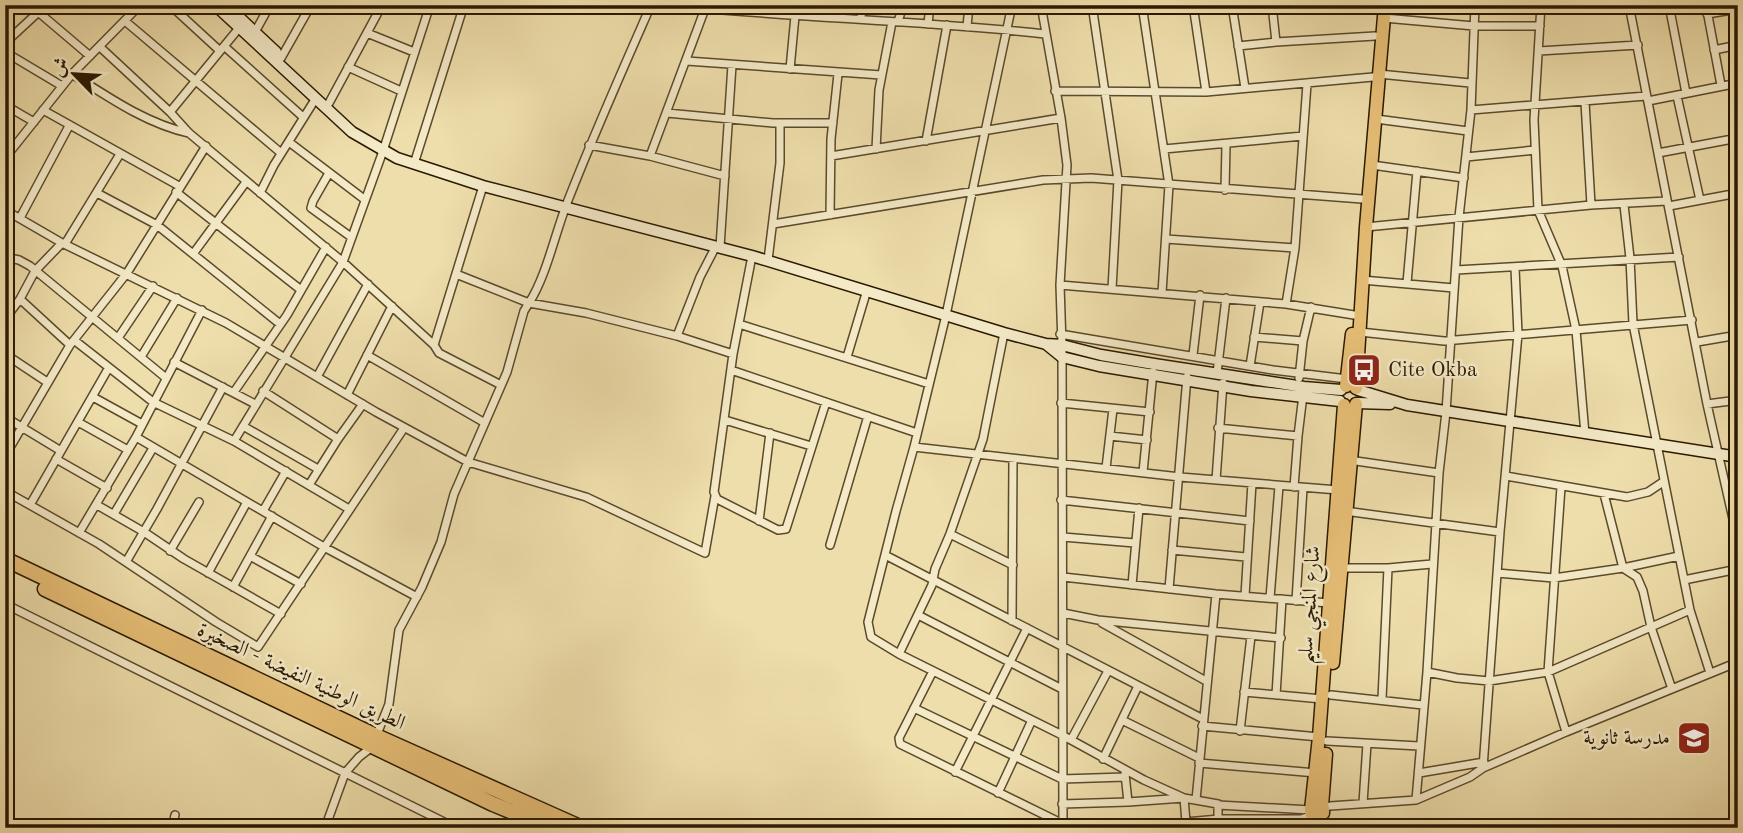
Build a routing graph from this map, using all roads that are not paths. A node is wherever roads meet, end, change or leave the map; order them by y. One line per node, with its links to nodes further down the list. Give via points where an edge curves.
1 (30, 5): 36 (street)
2 (46, 5): 36 (street)
3 (140, 5): 42 (street)
4 (170, 5): 61 (street)
5 (215, 5): 49 (street)
6 (226, 5): 51 (street)
7 (270, 5): 51 (street)
8 (311, 5): 67 (street)
9 (382, 5): 52 (street)
10 (430, 5): 65 (street)
11 (464, 5): 130 (street)
12 (651, 5): 115 (street)
13 (667, 5): 32 (street)
14 (779, 5): 38 (street)
15 (820, 5): 40 (street)
16 (862, 5): 41 (street)
17 (903, 5): 43 (street)
18 (930, 5): 44 (street)
19 (969, 5): 48 (street)
20 (1012, 5): 50 (street)
21 (1041, 5): 53 (street)
22 (1092, 5): 85 (street)
23 (1142, 5): 87 (street)
24 (1193, 5): 86 (street)
25 (1233, 5): 59 (street)
26 (1272, 5): 55 (street)
27 (1378, 5): 54 (main road, شارع المنجي سليم)
28 (1475, 5): 46 (street)
29 (1541, 5): 47 (street)
30 (1629, 5): 57 (street)
31 (1669, 5): 88 (street)
32 (706, 7): 33 (street); 68 (street)
33 (743, 9): 38 (street)
34 (1738, 9): 35 (street)
35 (1707, 10): 62 (street)
36 (39, 12): 56 (street); 66 (street)
37 (1384, 12): 46 (street); 75 (main road, شارع المنجي سليم)
38 (779, 15): 39 (street)
39 (795, 16): 40 (street); 71 (street)
40 (829, 17): 41 (street)
41 (861, 18): 43 (street)
42 (124, 21): 60 (street); 76 (street)
43 (895, 22): 44 (street); 74 (street)
44 (928, 24): 45 (street)
45 (947, 25): 48 (street); 113 (street)
46 (1474, 26): 47 (street); 77 (street)
47 (1540, 26): 63 (street)
48 (967, 27): 50 (street)
49 (239, 28): 61 (street); 90 (street)
50 (1008, 30): 53 (street); 108 (street)
51 (255, 32): 67 (street)
52 (367, 33): 65 (street); 70 (street)
53 (1045, 34): 84 (street)
54 (1375, 36): 55 (street); 75 (main road, شارع المنجي سليم)
55 (1276, 41): 59 (street)
56 (5, 43)
57 (1638, 45): 63 (street); 91 (street)
58 (1738, 45): 62 (street)
59 (1238, 46): 82 (street)
60 (100, 47): 66 (street); 98 (street)
61 (222, 49): 76 (street); 100 (street)
62 (1714, 50): 81 (street)
63 (1539, 51): 95 (street)
64 (5, 52): 80 (street)
65 (414, 52): 83 (street)
66 (90, 56): 72 (street)
67 (281, 58): 90 (street)
68 (687, 61): 69 (street); 99 (street)
69 (732, 65): 71 (street); 101 (street)
70 (348, 67): 83 (street); 93 (street)
71 (790, 69): 73 (street)
72 (72, 74): 80 (street); 110 (street, via 143,116)
73 (838, 74): 74 (street); 106 (street)
74 (881, 75): 119 (street)
75 (1376, 75): 77 (street); 79 (street); 103 (main road, شارع المنجي سليم); 149 (main road, شارع المنجي سليم)
76 (196, 82): 98 (street); 123 (street)
77 (1470, 83): 97 (street)
78 (1738, 83): 81 (street)
79 (1307, 84): 82 (street); 111 (street)
80 (62, 86): 96 (street)
81 (1721, 86): 88 (street)
82 (1245, 88): 86 (street)
83 (401, 91): 122 (street)
84 (1055, 91): 85 (street); 102 (street)
85 (1105, 92): 87 (street); 137 (street)
86 (1206, 92): 87 (street)
87 (1156, 93): 120 (street)
88 (1686, 93): 89 (street)
89 (1677, 96): 91 (street); 118 (street)
90 (317, 97): 93 (street); 100 (street); 122 (street, via 352,132)
91 (1647, 99): 92 (street); 124 (street)
92 (1585, 102): 95 (street); 152 (street)
93 (329, 103): 122 (street)
94 (5, 105): 104 (street)
95 (1535, 107): 97 (street); 121 (street)
96 (43, 110): 104 (street); 107 (street)
97 (1471, 110): 109 (street)
98 (170, 112): 110 (street)
99 (667, 113): 101 (street); 126 (street)
100 (303, 117): 114 (street)
101 (730, 118): 105 (street); 134 (street)
102 (1061, 118): 108 (street); 136 (street)
103 (1376, 119): 109 (street); 131 (main road, شارع المنجي سليم)
104 (34, 122): 129 (street)
105 (780, 122): 106 (street); 162 (street)
106 (832, 123): 127 (street)
107 (69, 126): 125 (street); 159 (street)
108 (987, 131): 113 (street); 143 (street)
109 (1468, 131): 128 (street)
110 (190, 133): 117 (street)
111 (1303, 136): 116 (street); 146 (street)
112 (1738, 138): 118 (street)
113 (926, 141): 119 (street)
114 (289, 142): 123 (street); 133 (street)
115 (589, 145): 126 (street); 154 (street)
116 (1226, 145): 120 (street); 142 (street)
117 (206, 146): 138 (street); 141 (street)
118 (1689, 147): 124 (street); 150 (street)
119 (876, 149): 127 (street)
120 (1164, 149): 140 (street)
121 (1535, 149): 128 (street); 156 (street)
122 (383, 152): 130 (street); 148 (street)
123 (281, 153): 145 (street)
124 (1658, 153): 151 (street)
125 (120, 154): 141 (street); 144 (street)
126 (650, 156): 134 (street)
127 (831, 156): 157 (street)
128 (1466, 157): 135 (street)
129 (5, 158)
130 (414, 164): 139 (street)
131 (1372, 165): 132 (street); 164 (main road, شارع المنجي سليم)
132 (1418, 171): 135 (street); 161 (street)
133 (328, 173): 148 (street); 165 (street, via 311,208)
134 (725, 176): 168 (street)
135 (1464, 178): 158 (street)
136 (1068, 179): 137 (street); 143 (street); 187 (street)
137 (1118, 180): 140 (street); 190 (street)
138 (246, 182): 145 (street); 160 (street)
139 (483, 186): 154 (street); 183 (street)
140 (1169, 186): 142 (street); 166 (street)
141 (178, 189): 160 (street); 163 (street)
142 (1225, 190): 146 (street)
143 (972, 192): 157 (street); 204 (street)
144 (97, 193): 163 (street); 167 (street)
145 (260, 193): 169 (street)
146 (1297, 195): 149 (street); 170 (street)
147 (1737, 195): 150 (street)
148 (364, 199): 165 (street)
149 (1362, 199): 205 (main road, شارع المنجي سليم)
150 (1700, 200): 151 (street)
151 (1668, 204): 153 (street); 174 (street)
152 (1591, 205): 153 (street); 156 (street)
153 (1624, 205): 175 (street)
154 (565, 208): 168 (street); 199 (street)
155 (5, 210): 159 (street)
156 (1538, 210): 158 (street); 178 (street)
157 (831, 215): 162 (street)
158 (1460, 217): 161 (street); 180 (street)
159 (20, 218): 167 (street)
160 (217, 222): 171 (street); 191 (street)
161 (1413, 222): 164 (street); 185 (street)
162 (773, 224): 176 (street)
163 (157, 225): 171 (street); 182 (street)
164 (1366, 227): 184 (main road, شارع المنجي سليم)
165 (351, 237): 177 (street)
166 (1166, 239): 170 (street); 193 (street)
167 (63, 243): 181 (street); 182 (street)
168 (718, 246): 172 (street); 217 (street, via 700,277)
169 (326, 247): 177 (street); 191 (street)
170 (1295, 247): 200 (street)
171 (193, 254): 209 (street)
172 (751, 256): 176 (street); 210 (street)
173 (5, 257): 181 (street, via 24,262)
174 (1679, 257): 175 (street); 208 (street)
175 (1630, 258): 178 (street); 211 (street)
176 (768, 260): 192 (street)
177 (343, 262): 186 (street); 235 (street)
178 (1562, 265): 179 (street); 212 (street)
179 (1515, 268): 180 (street); 215 (street)
180 (1456, 270): 189 (street)
181 (35, 271): 197 (street); 206 (street)
182 (127, 273): 188 (street); 206 (street)
183 (456, 274): 199 (street); 226 (street)
184 (1362, 280): 185 (street); 213 (main road, شارع المنجي سليم)
185 (1407, 283): 189 (street)
186 (368, 284): 201 (street); 244 (street)
187 (1060, 285): 190 (street); 220 (street)
188 (153, 286): 195 (street); 219 (street)
189 (1454, 288): 222 (street)
190 (1112, 289): 193 (street)
191 (301, 290): 209 (street)
192 (867, 290): 204 (street); 233 (street)
193 (1162, 293): 194 (street)
194 (1200, 295): 196 (street); 231 (street)
195 (177, 298): 203 (street); 232 (street)
196 (1226, 298): 198 (street); 236 (street)
197 (20, 299): 207 (street); 223 (street)
198 (1260, 302): 200 (street); 218 (street)
199 (529, 303): 217 (street); 248 (street)
200 (1286, 304): 202 (street)
201 (392, 306): 226 (street); 230 (street)
202 (1311, 307): 205 (street); 221 (street)
203 (202, 310): 227 (street); 237 (street)
204 (946, 315): 214 (street); 247 (street)
205 (1354, 315): 254 (main road, شارع المنجي سليم)
206 (90, 317): 219 (street); 223 (street)
207 (5, 319)
208 (1692, 320): 211 (street); 224 (street)
209 (280, 324): 227 (street)
210 (739, 324): 229 (street); 233 (street)
211 (1633, 324): 212 (street); 288 (street)
212 (1576, 330): 215 (street); 281 (street)
213 (1360, 332): 222 (street); 254 (main road, شارع المنجي سليم)
214 (1004, 333): 225 (street); 295 (street)
215 (1518, 334): 222 (street); 270 (street)
216 (1738, 335): 224 (street)
217 (677, 336): 229 (street)
218 (1254, 337): 221 (street); 238 (street)
219 (118, 338): 232 (street)
220 (1061, 339): 225 (street); 231 (street); 234 (street); 240 (street)
221 (1303, 341): 250 (street)
222 (1451, 341): 266 (street)
223 (72, 342): 239 (street); 246 (street)
224 (1697, 342): 263 (street)
225 (1046, 344): 234 (street)
226 (434, 345): 248 (street, via 444,356)
227 (264, 346): 235 (street); 253 (street)
228 (5, 354): 246 (street)
229 (733, 354): 241 (street)
230 (367, 355): 255 (street); 273 (street)
231 (1193, 355): 236 (street)
232 (141, 357): 245 (street)
233 (847, 357): 247 (street)
234 (1062, 357): 240 (street); 260 (street)
235 (284, 358): 244 (street); 252 (street)
236 (1220, 360): 238 (street); 242 (street)
237 (174, 362): 245 (street); 251 (street)
238 (1250, 366): 250 (street)
239 (108, 369): 256 (street); 258 (street)
240 (1153, 369): 243 (street); 265 (street)
241 (731, 370): 259 (street); 269 (street)
242 (1221, 373): 243 (street); 249 (street); 250 (street)
243 (1188, 374): 249 (street); 309 (street)
244 (317, 377): 255 (street)
245 (166, 378): 258 (street)
246 (47, 382): 276 (street)
247 (929, 384): 280 (street)
248 (501, 386): 273 (street)
249 (1223, 386): 250 (street); 278 (street)
250 (1301, 386): 254 (street); 254 (street); 283 (street)
251 (223, 387): 253 (street); 275 (street)
252 (263, 391): 261 (street); 285 (street)
253 (234, 392): 261 (street)
254 (1349, 394): 266 (street); 300 (main road, شارع المنجي سليم); 320 (main road, شارع المنجي سليم)
255 (347, 395): 262 (street)
256 (93, 397): 271 (street); 272 (street)
257 (1738, 400): 263 (street)
258 (153, 402): 272 (street); 275 (street)
259 (826, 402): 267 (street); 289 (street)
260 (1061, 403): 264 (street); 302 (street)
261 (255, 404): 274 (street)
262 (363, 404): 277 (street); 285 (street)
263 (1707, 404): 296 (street)
264 (1114, 409): 265 (street); 282 (street)
265 (1150, 412): 286 (street)
266 (1446, 412): 270 (street); 308 (street)
267 (868, 416): 280 (street); 347 (street)
268 (5, 417): 276 (street)
269 (725, 420): 279 (street); 323 (street)
270 (1510, 420): 281 (street); 310 (street)
271 (78, 422): 292 (street); 294 (street)
272 (142, 424): 284 (street)
273 (485, 424): 301 (street)
274 (243, 426): 287 (street); 305 (street)
275 (202, 427): 287 (street); 303 (street)
276 (21, 428): 293 (street); 294 (street)
277 (404, 428): 301 (street); 330 (street)
278 (1218, 428): 283 (street); 311 (street)
279 (770, 433): 289 (street); 337 (street)
280 (917, 433): 290 (street)
281 (1585, 434): 288 (street)
282 (1110, 436): 286 (street); 304 (street)
283 (1298, 436): 316 (street)
284 (136, 437): 291 (street); 292 (street)
285 (338, 439): 305 (street)
286 (1147, 440): 307 (street)
287 (234, 441): 306 (street)
288 (1656, 445): 296 (street); 312 (street)
289 (811, 446): 337 (street, via 786,529)
290 (914, 447): 295 (street); 351 (street)
291 (153, 448): 303 (street); 334 (street)
292 (128, 450): 318 (street)
293 (6, 451)
294 (61, 451): 298 (street)
295 (978, 454): 299 (street); 343 (street)
296 (1719, 454): 297 (street); 335 (street)
297 (1738, 457)
298 (56, 459): 318 (street); 327 (street)
299 (1013, 459): 302 (street); 358 (street)
300 (1349, 460): 308 (street); 332 (main road, شارع المنجي سليم)
301 (468, 461): 323 (street, via 586,497 705,553); 376 (street, via 442,541)
302 (1062, 463): 304 (street); 324 (street)
303 (182, 464): 326 (street); 340 (street)
304 (1106, 468): 307 (street)
305 (318, 469): 314 (street)
306 (286, 471): 314 (street); 331 (street)
307 (1143, 472): 309 (street)
308 (1439, 473): 339 (street)
309 (1180, 477): 311 (street); 333 (street)
310 (1506, 477): 317 (street); 341 (street)
311 (1216, 480): 313 (street)
312 (1663, 482): 322 (street, via 1635,496); 353 (street)
313 (1252, 483): 315 (street); 338 (street)
314 (309, 485): 330 (street)
315 (1279, 486): 316 (street); 377 (street)
316 (1294, 487): 319 (street)
317 (1561, 487): 322 (street); 367 (street)
318 (107, 488): 328 (street)
319 (1303, 488): 320 (street); 379 (street)
320 (1338, 490): 380 (main road, شارع المنجي سليم)
321 (5, 491): 327 (street)
322 (1604, 494): 361 (street)
323 (715, 496): 337 (street)
324 (1061, 500): 329 (street); 344 (street)
325 (200, 502): 350 (street)
326 (247, 502): 331 (street); 364 (street)
327 (30, 505): 342 (street)
328 (97, 505): 334 (street); 342 (street)
329 (1139, 508): 333 (street); 346 (street)
330 (349, 509): 348 (street)
331 (263, 512): 336 (street)
332 (1345, 512): 339 (street); 359 (main road, شارع المنجي سليم)
333 (1176, 513): 338 (street); 349 (street)
334 (114, 514): 340 (street)
335 (1735, 515): 345 (street)
336 (272, 516): 348 (street); 352 (street)
337 (759, 520)
338 (1250, 521): 354 (street)
339 (1435, 522): 341 (street); 357 (street)
340 (144, 532): 350 (street); 356 (street)
341 (1500, 532): 365 (street)
342 (79, 533): 356 (street)
343 (950, 534): 358 (street); 368 (street)
344 (1063, 537): 346 (street); 366 (street)
345 (1738, 541)
346 (1135, 543): 371 (street)
347 (830, 545)
348 (324, 547): 370 (street); 376 (street)
349 (1172, 550): 354 (street); 373 (street)
350 (170, 551): 364 (street)
351 (885, 555): 368 (street); 395 (street, via 868,629 876,642)
352 (250, 556): 370 (street); 372 (street)
353 (1679, 556): 361 (street); 369 (street)
354 (1247, 557): 375 (street)
355 (5, 559): 394 (highway, الطريق الوطنية النفيضة - الصخيرة)
356 (126, 562): 384 (street, via 256,647)
357 (1432, 564): 360 (street); 400 (street)
358 (1013, 565): 387 (street)
359 (1340, 568): 360 (street); 410 (main road, شارع المنجي سليم)
360 (1388, 568): 412 (street)
361 (1623, 568): 367 (street); 388 (street, via 1637,577)
362 (1738, 569): 369 (street)
363 (5, 570): 394 (highway, الطريق الوطنية النفيضة - الصخيرة)
364 (208, 573): 372 (street)
365 (1497, 573): 367 (street); 404 (street)
366 (1063, 578): 371 (street); 383 (street)
367 (1554, 578): 401 (street)
368 (933, 580): 385 (street); 387 (street)
369 (1684, 580): 382 (street)
370 (301, 584): 384 (street)
371 (1132, 586): 373 (street)
372 (233, 587): 384 (street)
373 (1169, 589): 374 (street)
374 (1216, 594): 375 (street); 390 (street)
375 (1245, 596): 377 (street)
376 (417, 597): 424 (street, via 400,630 389,704)
377 (1270, 598): 378 (street)
378 (1282, 599): 379 (street); 392 (street)
379 (1296, 601): 380 (street)
380 (1329, 603): 410 (main road, شارع المنجي سليم)
381 (5, 604): 434 (street)
382 (1690, 610): 388 (street); 402 (street)
383 (1063, 613): 386 (street); 393 (street)
384 (281, 614)
385 (918, 615): 395 (street); 396 (street)
386 (1098, 620): 390 (street); 403 (street)
387 (1012, 621): 389 (street)
388 (1651, 627): 401 (street); 407 (street)
389 (1027, 628): 393 (street); 396 (street)
390 (1212, 632): 391 (street); 403 (street)
391 (1251, 636): 392 (street); 408 (street)
392 (1281, 638): 409 (street)
393 (1062, 646): 399 (street); 406 (street)
394 (180, 648): 424 (highway, الطريق الوطنية النفيضة - الصخيرة)
395 (899, 654): 398 (street)
396 (1010, 662): 406 (street); 411 (street)
397 (1738, 662): 402 (street)
398 (933, 671): 411 (street); 414 (street)
399 (1108, 671): 405 (street); 423 (street)
400 (1427, 672): 404 (street); 413 (street)
401 (1548, 673): 404 (street); 419 (street)
402 (1710, 673): 407 (street)
403 (1206, 681): 417 (street)
404 (1489, 681): 430 (street)
405 (1138, 686): 416 (street); 417 (street)
406 (1062, 689): 420 (street)
407 (1671, 689): 419 (street)
408 (1244, 692): 409 (street); 418 (street)
409 (1276, 695): 410 (street)
410 (1326, 697): 412 (street); 422 (main road, شارع المنجي سليم)
411 (991, 699): 415 (street); 421 (street)
412 (1381, 699): 413 (street)
413 (1423, 705): 426 (street)
414 (914, 708): 421 (street); 431 (street, via 898,741)
415 (1032, 720): 420 (street); 427 (street)
416 (1122, 720): 428 (street); 429 (street)
417 (1202, 722): 418 (street); 429 (street)
418 (1240, 731): 422 (street)
419 (1566, 732): 430 (street)
420 (1062, 735): 423 (street); 436 (street)
421 (972, 738): 427 (street); 431 (street)
422 (1323, 739): 425 (street); 432 (main road, شارع المنجي سليم); 445 (main road, شارع المنجي سليم)
423 (1070, 740): 428 (street)
424 (374, 741): 434 (street); 454 (highway, الطريق الوطنية النفيضة - الصخيرة, via 493,804); 455 (highway, الطريق الوطنية النفيضة - الصخيرة)
425 (1367, 744): 426 (street); 442 (street)
426 (1419, 746): 433 (street)
427 (1015, 758): 436 (street); 437 (street)
428 (1103, 758): 435 (street)
429 (1199, 760): 432 (street); 439 (street)
430 (1483, 765): 433 (street); 440 (street, via 1470,777)
431 (955, 772): 437 (street)
432 (1315, 773): 445 (main road, شارع المنجي سليم)
433 (1419, 773): 440 (street)
434 (345, 774): 452 (street); 453 (street)
435 (1125, 774): 436 (street); 438 (street); 441 (street)
436 (1062, 779): 443 (street)
437 (998, 793): 450 (street)
438 (1184, 798): 439 (street); 441 (street); 448 (street)
439 (1196, 800): 444 (street)
440 (1416, 800): 442 (street)
441 (1128, 802): 443 (street)
442 (1363, 803): 445 (street, via 1331,806)
443 (1062, 804): 450 (street)
444 (1218, 804): 445 (street); 449 (street)
445 (1316, 813): 447 (street, via 1301,819); 458 (main road, شارع المنجي سليم)
446 (175, 815): 451 (street)
447 (1262, 818): 449 (street); 457 (street)
448 (1186, 822): 449 (street); 456 (street)
449 (1219, 824)
450 (1063, 826)
451 (172, 828)
452 (325, 828)
453 (456, 828)
454 (551, 828)
455 (582, 828)
456 (1119, 828)
457 (1262, 828)
458 (1321, 828)

